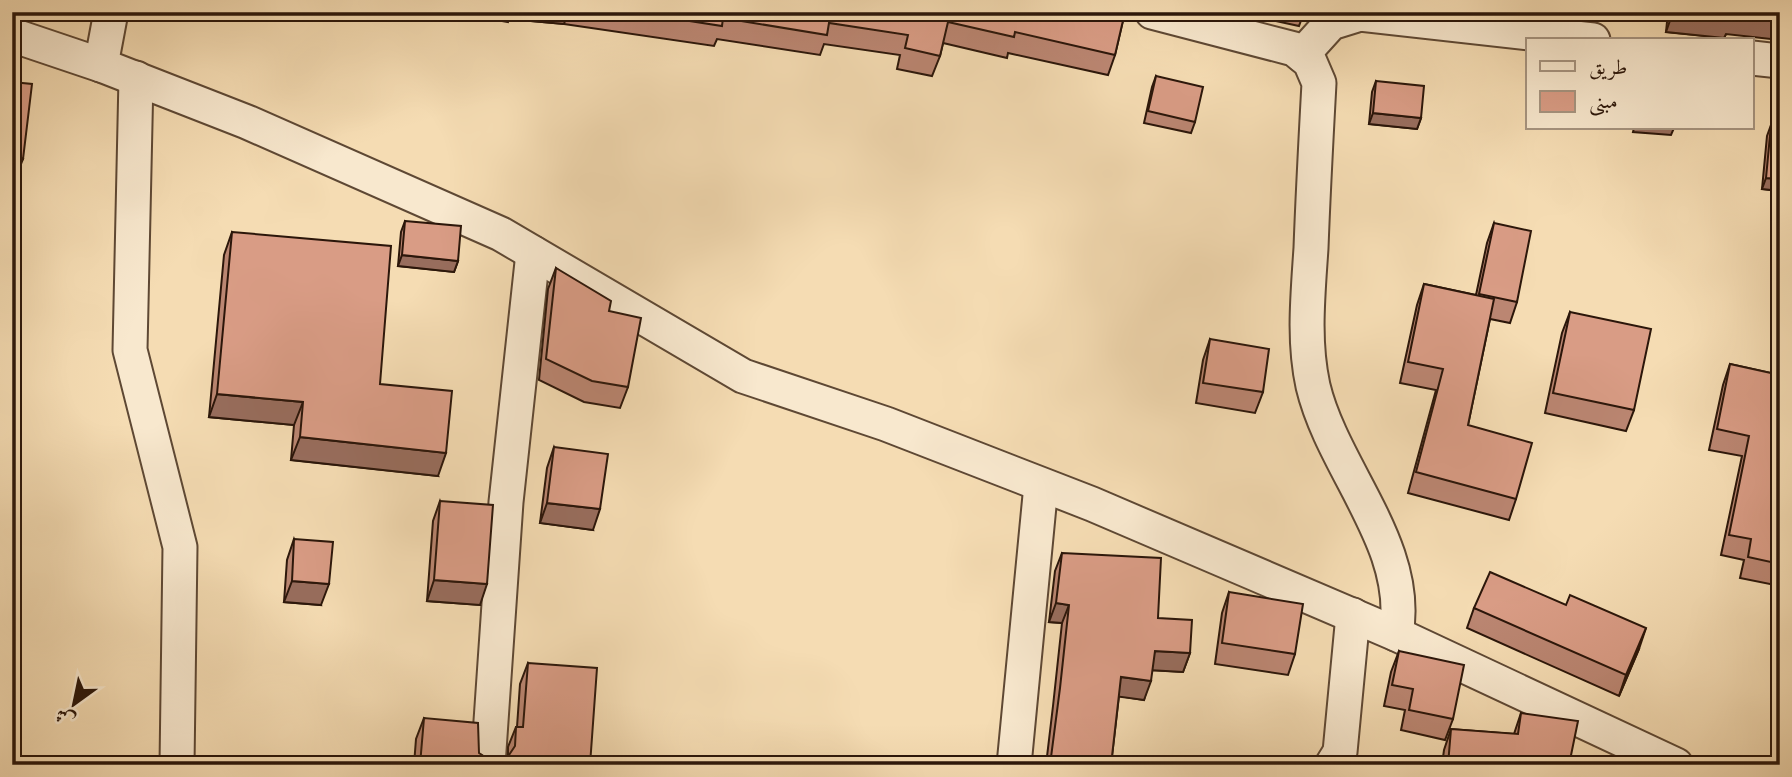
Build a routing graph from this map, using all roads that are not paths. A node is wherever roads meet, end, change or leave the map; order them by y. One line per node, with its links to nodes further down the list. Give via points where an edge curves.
1 (111, 12): 8 (street)
2 (1152, 12): 5 (street, via 1282,45)
3 (12, 35): 8 (street)
4 (1575, 38): 5 (street, via 1360,14 1331,23)
5 (1303, 55): 13 (street, via 1319,83 1307,314 1313,384 1336,450 1394,570 1399,597)
6 (1754, 58): 7 (street)
7 (1780, 61)
8 (101, 65): 9 (street)
9 (136, 78): 10 (street, via 374,178 501,234); 14 (street, via 130,350 180,547)
10 (533, 253): 11 (street, via 743,376 886,424); 15 (street, via 506,502)
11 (1041, 485): 12 (street); 16 (street)
12 (1353, 615): 13 (street); 17 (street, via 1340,752)
13 (1396, 634): 18 (street)
14 (177, 765)
15 (488, 765)
16 (1014, 765)
17 (1332, 765)
18 (1676, 765)

